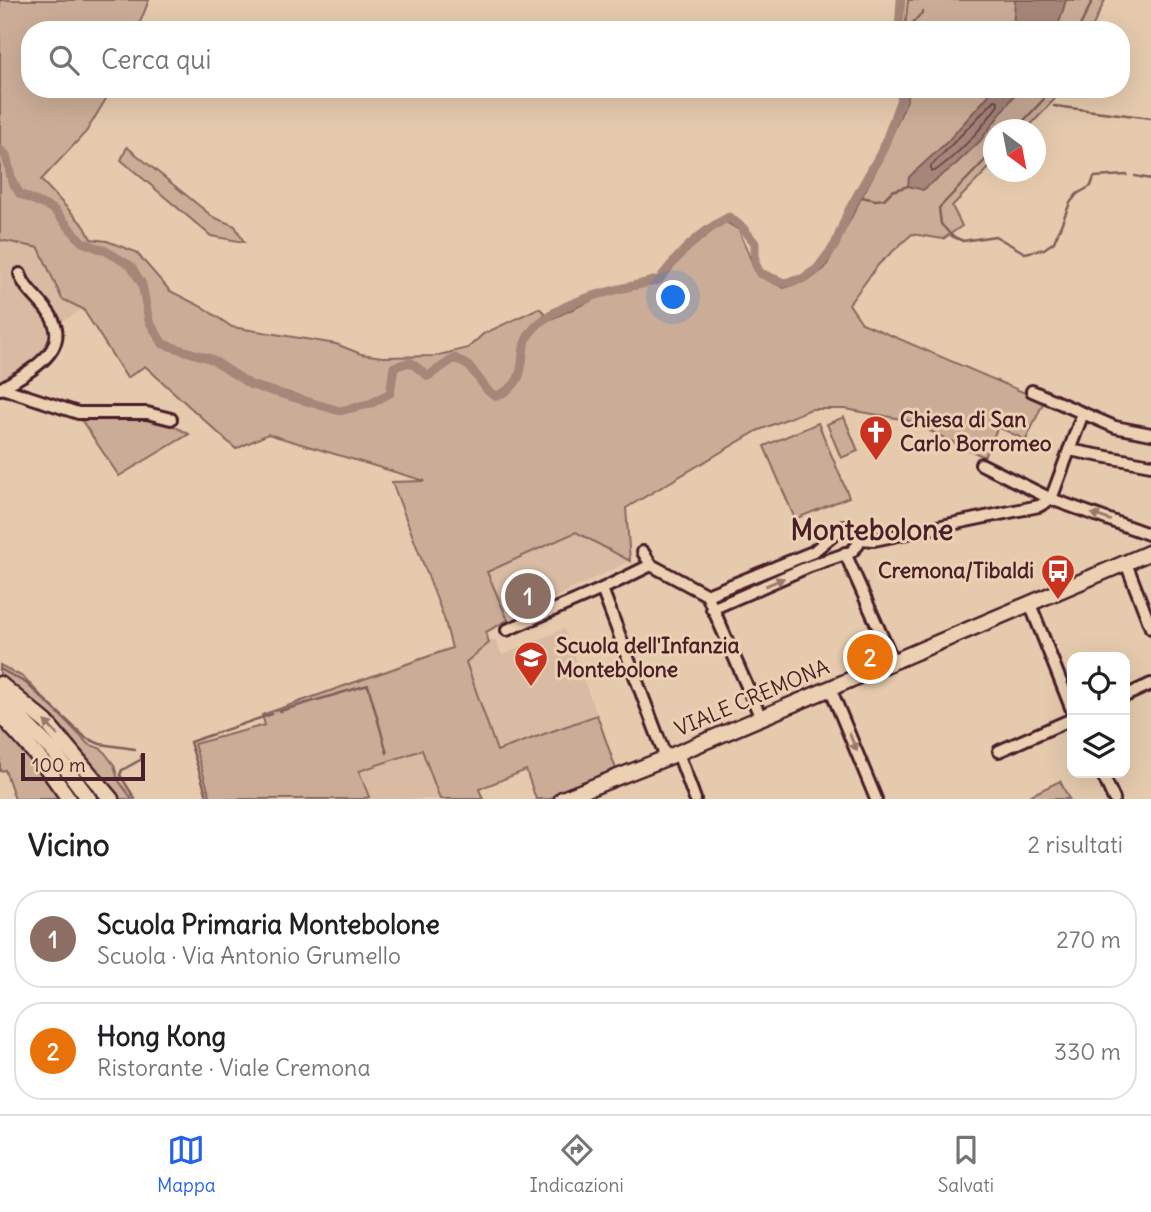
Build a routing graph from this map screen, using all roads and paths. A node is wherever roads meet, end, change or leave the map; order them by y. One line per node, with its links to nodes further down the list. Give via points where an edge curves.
1 (20, 274): 2 (street, via 51,316 57,339 50,354 33,369)
2 (1, 388): 5 (street, via 78,413 148,413)
3 (1032, 391): 4 (street)
4 (1083, 413): 6 (street, via 1115,427); 7 (street)
5 (171, 419)
6 (1151, 434)
7 (1069, 450): 9 (street); 10 (street)
8 (982, 464): 10 (street)
9 (1151, 465)
10 (1051, 499): 12 (street, one-way to 10); 13 (street, via 1039,506 874,540)
11 (834, 535): 13 (street, via 849,527); 16 (street, via 835,547); 20 (street, via 813,552)
12 (1151, 535)
13 (859, 539): 16 (street, via 856,549)
14 (643, 552): 18 (street)
15 (1151, 552): 17 (main road, VIALE CREMONA)
16 (845, 553): 22 (street, one-way to 16); 25 (street)
17 (1126, 563): 21 (main road, VIALE CREMONA); 23 (street)
18 (651, 565): 19 (street); 20 (street)
19 (602, 589): 24 (street); 36 (street)
20 (707, 596): 22 (street)
21 (1030, 604): 25 (main road, VIALE CREMONA); 30 (street)
22 (712, 608): 33 (street)
23 (1151, 628)
24 (507, 630)
25 (893, 662): 28 (main road, VIALE CREMONA)
26 (0, 684): 41 (main road, one-way to 26, via 46,722)
27 (1151, 684): 29 (street)
28 (830, 688): 33 (main road, VIALE CREMONA); 38 (street, one-way to 38)
29 (1130, 694)
30 (1067, 697)
31 (0, 698): 40 (main road, via 54,751)
32 (0, 714): 39 (main road)
33 (761, 718): 36 (main road, VIALE CREMONA)
34 (1067, 721): 35 (street)
35 (999, 751)
36 (672, 755): 42 (main road, VIALE CREMONA); 43 (street)
37 (1104, 778): 44 (street)
38 (876, 798)
39 (69, 799)
40 (89, 799)
41 (110, 799)
42 (562, 799)
43 (695, 799)
44 (1114, 799)

